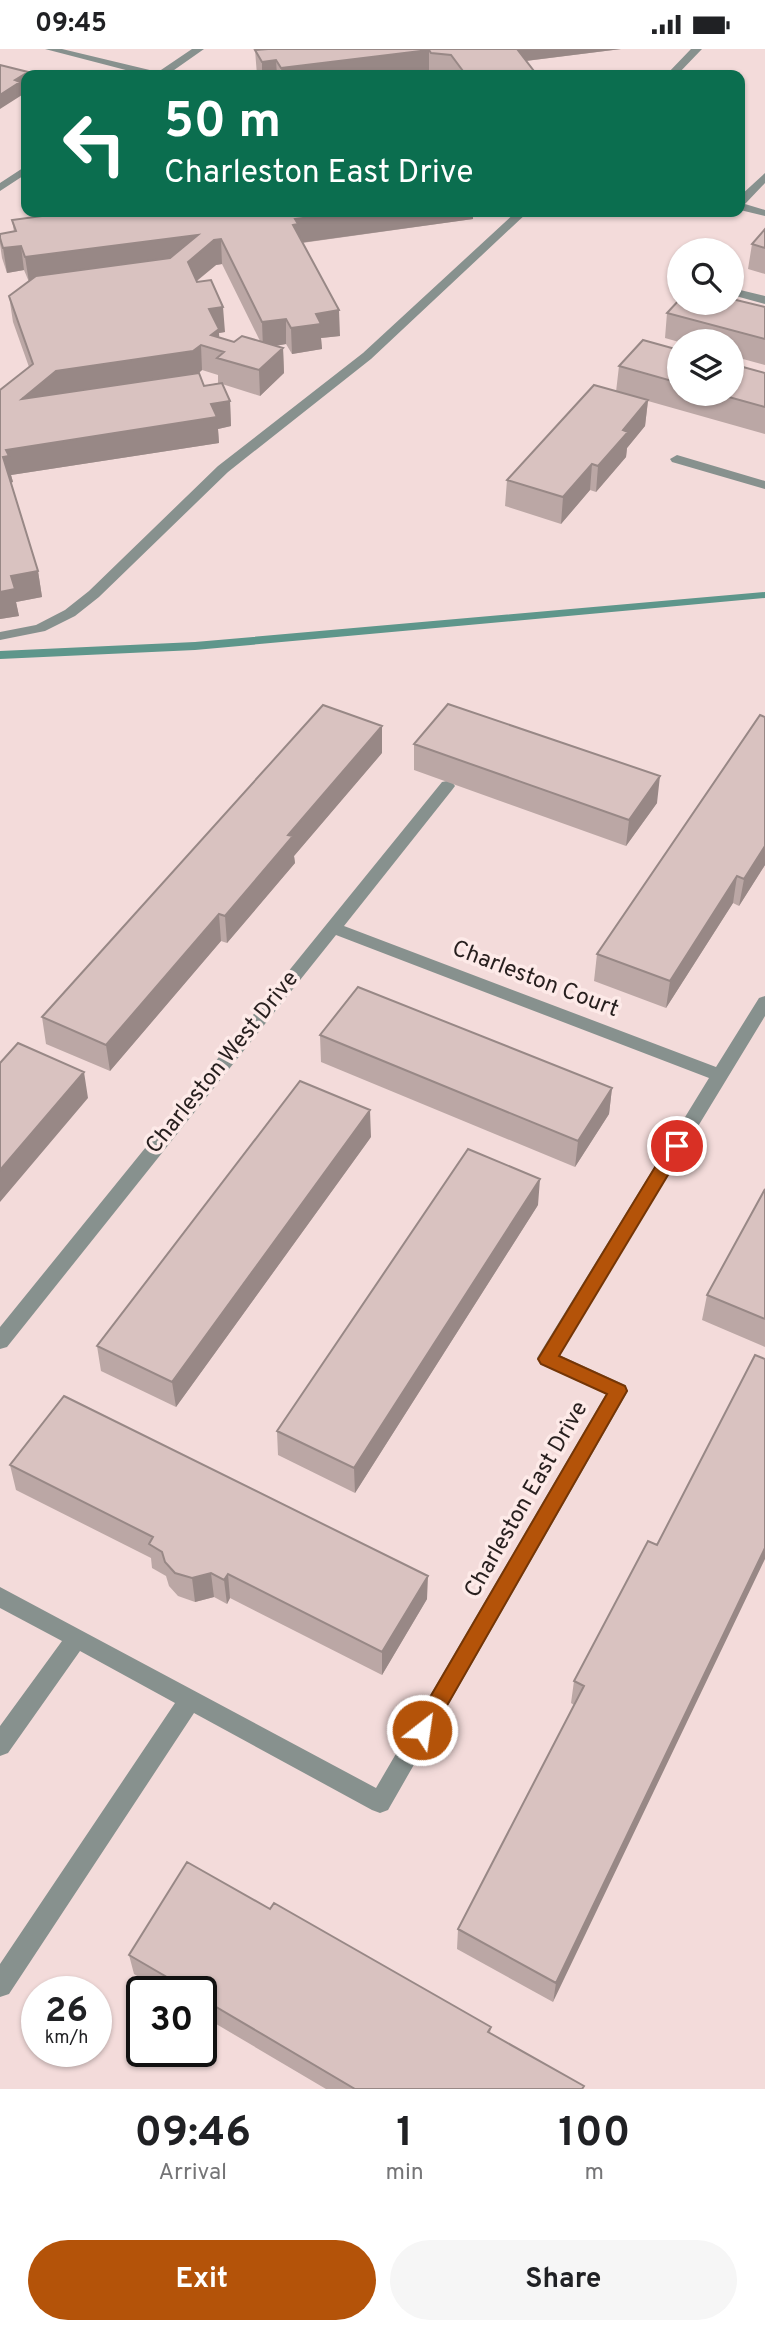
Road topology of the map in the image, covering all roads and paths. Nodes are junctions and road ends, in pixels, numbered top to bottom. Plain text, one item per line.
1 (50, 49) edge
2 (199, 49) edge
3 (697, 49) edge
4 (138, 70) edge
5 (167, 70) edge
6 (676, 70) edge
7 (21, 173) edge
8 (765, 176) edge
9 (0, 188) edge
10 (745, 199) edge
11 (745, 207) edge
12 (765, 213) edge
13 (517, 217) edge
14 (744, 295) edge
15 (765, 300) edge
16 (677, 460) dead end
17 (765, 485) edge
18 (0, 636) edge
19 (447, 786) edge
20 (333, 928) junction
21 (765, 1002) edge
22 (720, 1075) junction
23 (0, 1341) edge
24 (0, 1597) edge
25 (77, 1638) junction
26 (191, 1699) junction
27 (0, 1745) edge
28 (0, 1985) edge

1 - 4 street
2 - 5 street
3 - 6 street
7 - 9 street
8 - 10 street
11 - 12 street
13 - 18 street
14 - 15 street
16 - 17 street
19 - 20 street, Charleston West Drive
20 - 22 street, Charleston Court
20 - 23 street, Charleston West Drive
21 - 22 street, Charleston East Drive
22 - 26 street, Charleston East Drive
24 - 25 street
25 - 26 street
25 - 27 street
26 - 28 street

